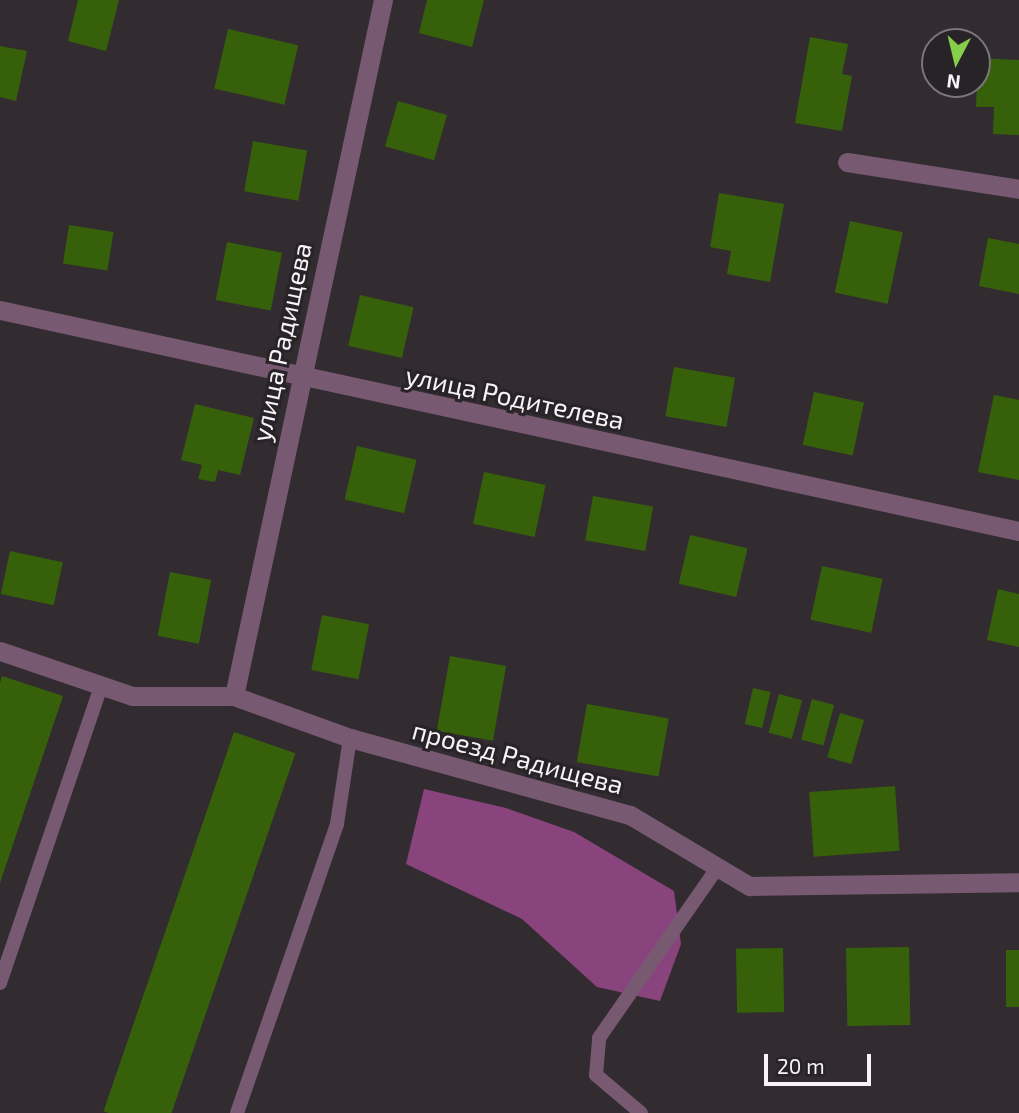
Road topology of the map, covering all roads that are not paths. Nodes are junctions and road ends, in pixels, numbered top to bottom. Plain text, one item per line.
1 (383, 0) edge
2 (847, 162) dead end
3 (1019, 189) edge
4 (0, 310) edge
5 (300, 378) junction
6 (1019, 531) edge
7 (0, 651) edge
8 (101, 686) junction
9 (234, 696) junction
10 (350, 738) junction
11 (718, 867) junction
12 (1019, 881) edge
13 (0, 983) edge
14 (237, 1113) edge
15 (641, 1113) edge

1 - 5 street, улица Радищева
2 - 3 street
4 - 5 street, улица Родителева
5 - 6 street, улица Родителева
5 - 9 street, улица Радищева
7 - 8 street, проезд Радищева
8 - 9 street, проезд Радищева
8 - 13 lane
9 - 10 street, проезд Радищева
10 - 11 street, проезд Радищева
10 - 14 lane
11 - 12 street, проезд Радищева
11 - 15 lane

